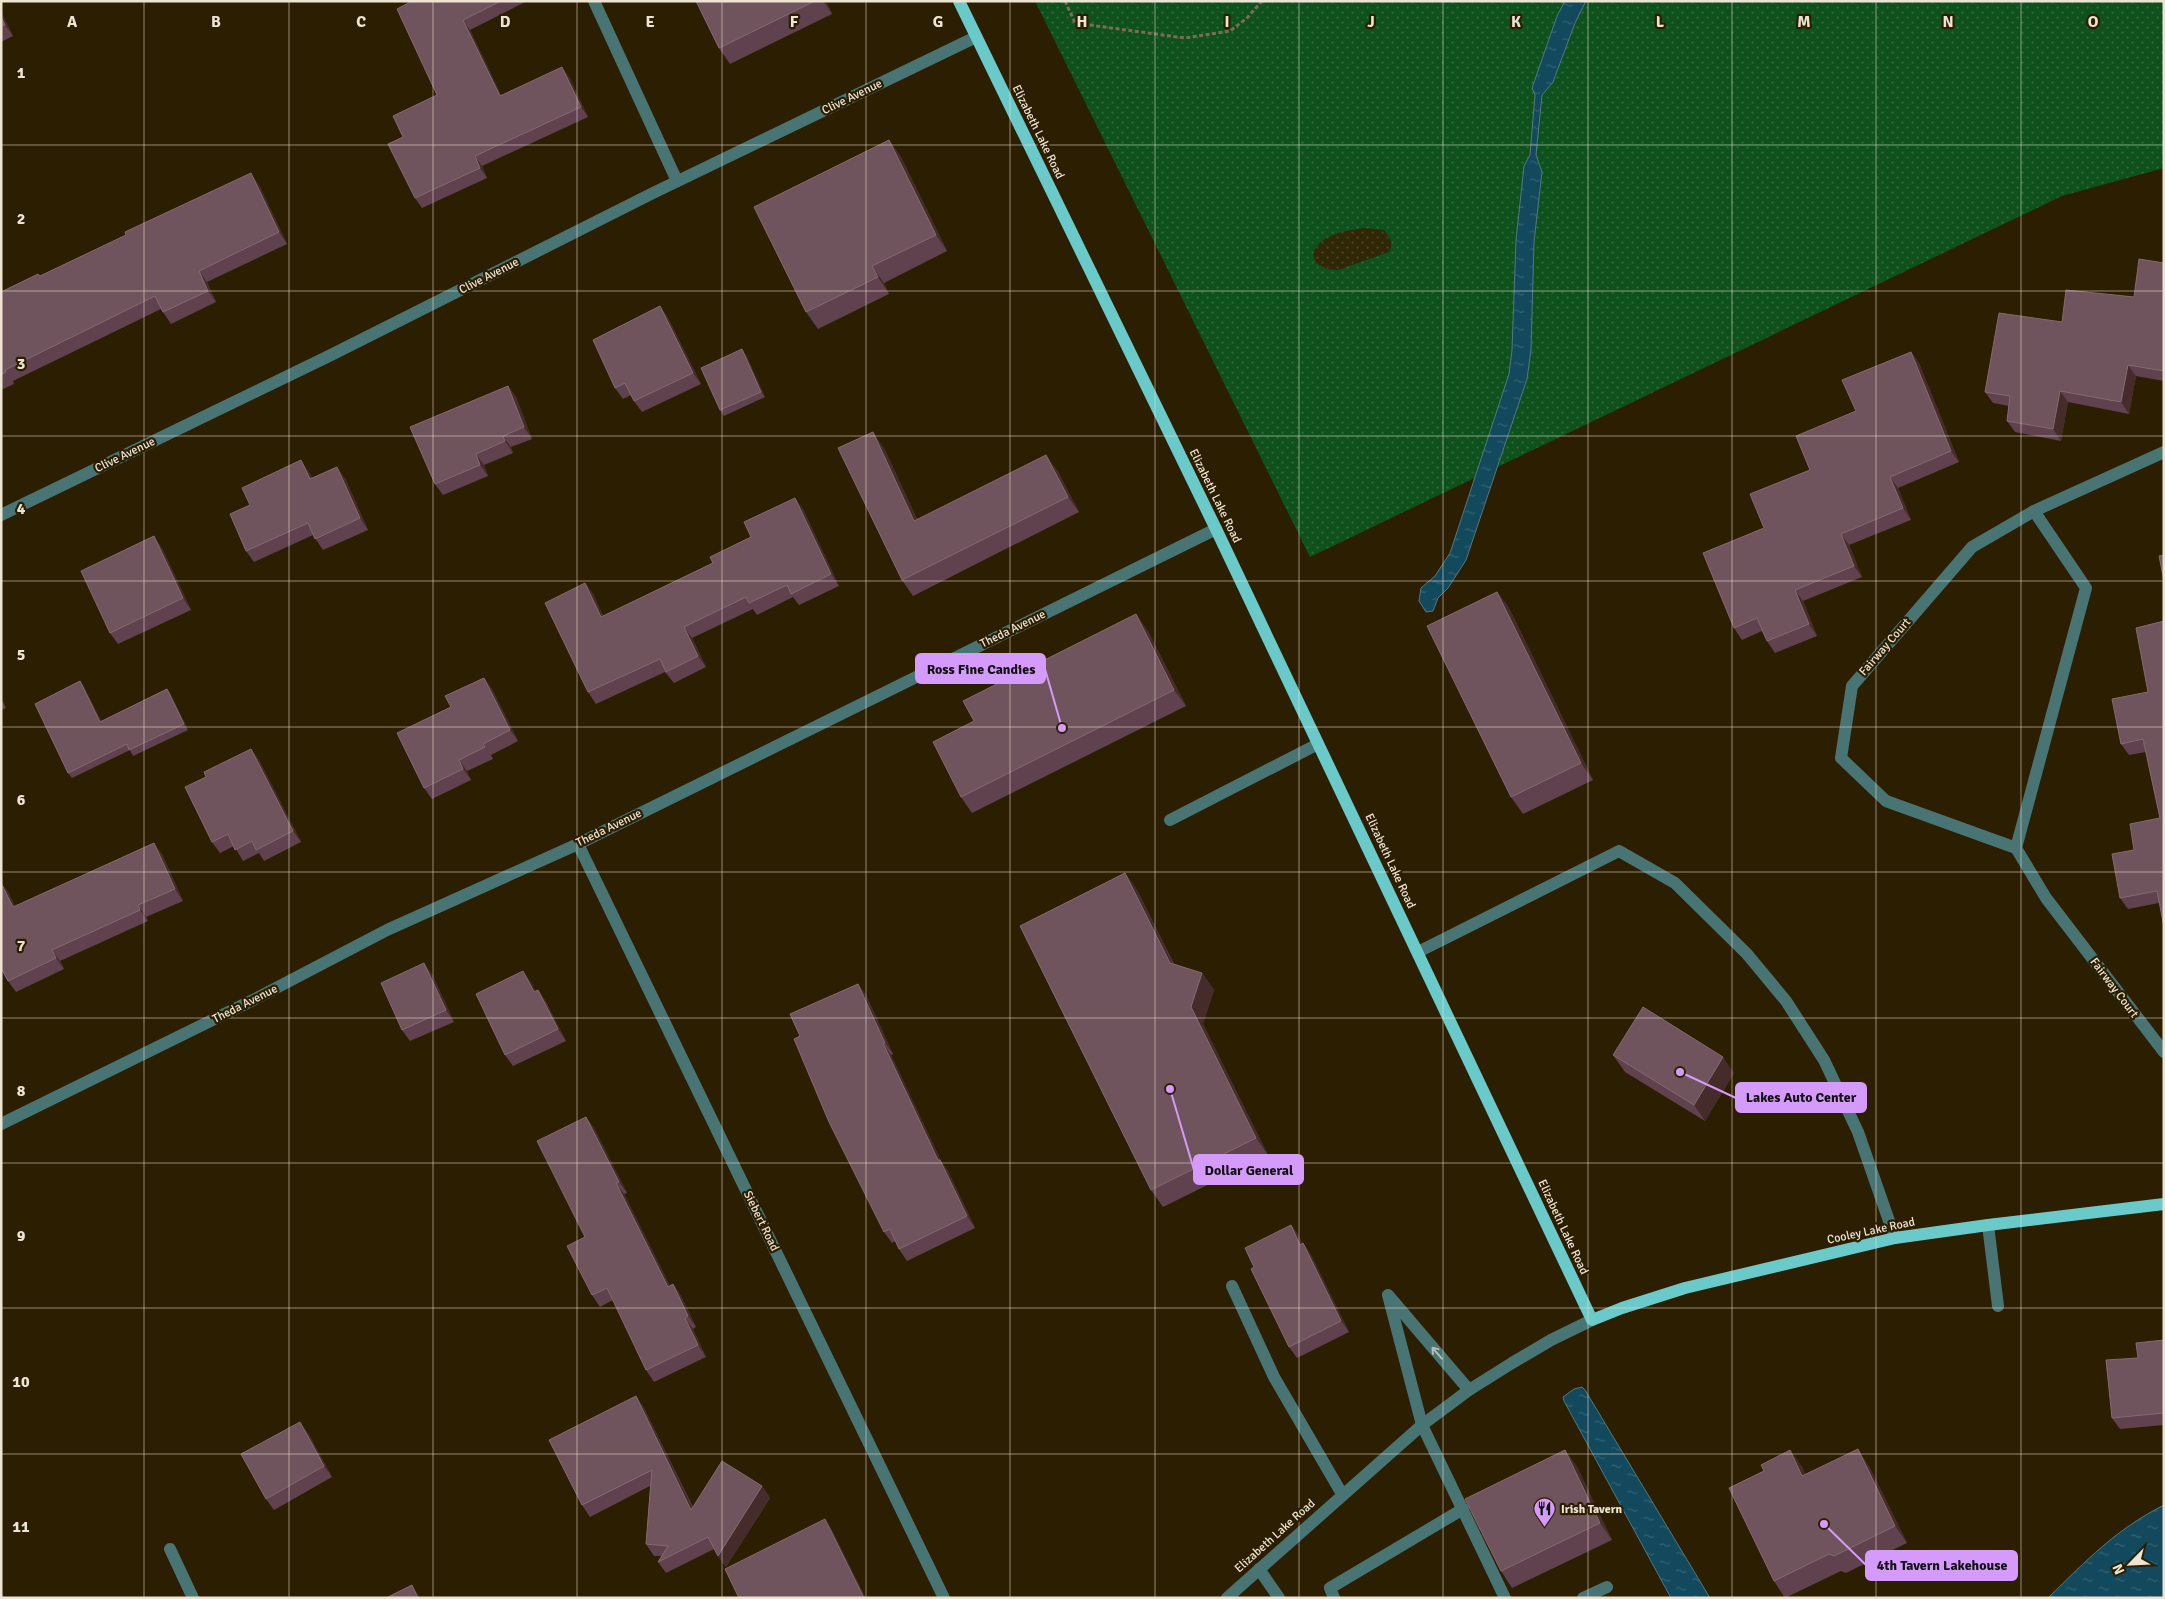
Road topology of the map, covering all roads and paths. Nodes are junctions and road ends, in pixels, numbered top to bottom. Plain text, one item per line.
1 (594, 1) edge
2 (959, 1) edge
3 (1065, 1) edge
4 (1262, 1) edge
5 (976, 37) junction
6 (677, 181) junction
7 (2164, 452) edge
8 (2034, 511) junction
9 (1, 515) edge
10 (1216, 529) junction
11 (1318, 744) junction
12 (1170, 820) dead end
13 (578, 844) junction
14 (2016, 848) junction
15 (1418, 952) junction
16 (2164, 1052) edge
17 (1, 1124) edge
18 (2164, 1204) edge
19 (1988, 1225) junction
20 (1895, 1238) junction
21 (1232, 1286) dead end
22 (1998, 1306) dead end
23 (1592, 1320) junction
24 (1469, 1390) junction
25 (1422, 1425) junction
26 (1342, 1494) junction
27 (1462, 1509) junction
28 (170, 1549) dead end
29 (1259, 1569) junction
30 (1606, 1587) dead end
31 (193, 1598) edge
32 (944, 1598) edge
33 (1227, 1598) edge
34 (1279, 1598) edge
35 (1334, 1598) edge
36 (1505, 1598) edge
37 (1583, 1598) edge

1 - 6 street
2 - 5 main road, Elizabeth Lake Road
3 - 4 path
5 - 6 street, Clive Avenue
5 - 10 main road, Elizabeth Lake Road
6 - 9 street, Clive Avenue
7 - 8 street, Fairway Court
8 - 14 street
8 - 14 street, Fairway Court
10 - 11 main road, Elizabeth Lake Road
10 - 13 street, Theda Avenue
11 - 12 street
11 - 15 main road, Elizabeth Lake Road
13 - 17 street, Theda Avenue
13 - 32 street, Siebert Road
14 - 16 street, Fairway Court
15 - 20 street
15 - 23 main road, Elizabeth Lake Road
18 - 19 main road, Cooley Lake Road
19 - 20 main road, Cooley Lake Road
19 - 22 street
20 - 23 main road, Cooley Lake Road
21 - 26 street
23 - 24 street, Elizabeth Lake Road
24 - 25 street, Elizabeth Lake Road
24 -> 25 street
25 - 26 street, Elizabeth Lake Road
25 - 27 street
26 - 29 street, Elizabeth Lake Road
27 - 35 street
27 - 36 street
28 - 31 street
29 - 33 street, Elizabeth Lake Road
29 - 34 street
30 - 37 street

